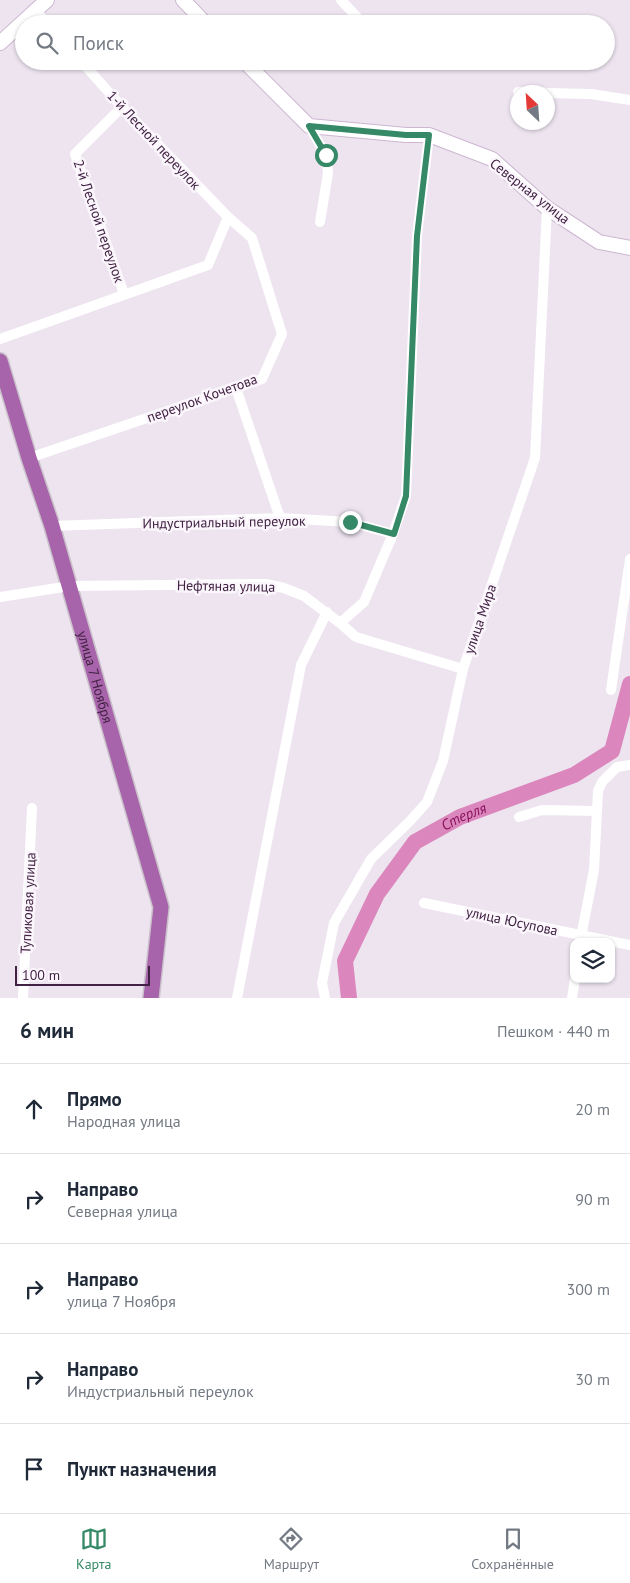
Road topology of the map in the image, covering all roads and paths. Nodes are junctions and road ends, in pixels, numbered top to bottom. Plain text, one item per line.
1 (47, 0) edge
2 (182, 0) edge
3 (340, 0) edge
4 (36, 10) junction
5 (31, 15) edge
6 (40, 15) edge
7 (197, 15) edge
8 (355, 15) edge
9 (15, 29) edge
10 (0, 43) edge
11 (89, 70) edge
12 (253, 70) edge
13 (555, 93) edge
14 (630, 100) edge
15 (122, 107) junction
16 (309, 126) junction
17 (429, 135) junction
18 (547, 208) junction
19 (228, 217) junction
20 (320, 222) dead end
21 (630, 248) edge
22 (124, 294) junction
23 (0, 339) edge
24 (0, 361) edge
25 (236, 388) junction
26 (29, 458) junction
27 (280, 518) junction
28 (52, 526) junction
29 (394, 534) junction
30 (630, 560) edge
31 (70, 586) junction
32 (0, 597) edge
33 (327, 612) junction
34 (340, 622) junction
35 (463, 669) junction
36 (611, 690) dead end
37 (630, 765) edge
38 (32, 808) dead end
39 (597, 811) junction
40 (519, 817) dead end
41 (424, 903) dead end
42 (580, 938) edge
43 (615, 943) edge
44 (630, 945) edge
45 (574, 983) edge
46 (23, 998) edge
47 (151, 998) edge
48 (237, 998) edge
49 (325, 998) edge
50 (572, 998) edge

1 - 4 street
2 - 7 street
3 - 8 street
4 - 5 street
4 - 6 street
9 - 10 street
11 - 15 street, 1-й Лесной переулок
12 - 16 street
13 - 14 street
15 - 19 street, 1-й Лесной переулок
15 - 22 street, 2-й Лесной переулок
16 - 17 street, Северная улица
16 - 20 street
17 - 18 street, Северная улица
17 - 29 street
18 - 21 street, Северная улица
18 - 35 street, улица Мира
19 - 22 street
19 - 25 street, переулок Кочетова
22 - 23 street
24 - 26 main road, улица 7 Ноября
25 - 26 street, переулок Кочетова
25 - 27 street
26 - 28 main road, улица 7 Ноября
27 - 28 street, Индустриальный переулок
27 - 29 street, Индустриальный переулок
28 - 31 main road, улица 7 Ноября
29 - 34 street
30 - 36 street
31 - 32 street, Нефтяная улица
31 - 33 street, Нефтяная улица
31 - 47 main road, улица 7 Ноября
33 - 34 street, Нефтяная улица
33 - 48 street
34 - 35 street, Нефтяная улица
35 - 49 street, улица Мира
37 - 39 street
38 - 46 street, Тупиковая улица
39 - 40 street
39 - 42 street
41 - 42 street, улица Юсупова
43 - 44 street, улица Юсупова
45 - 50 street

